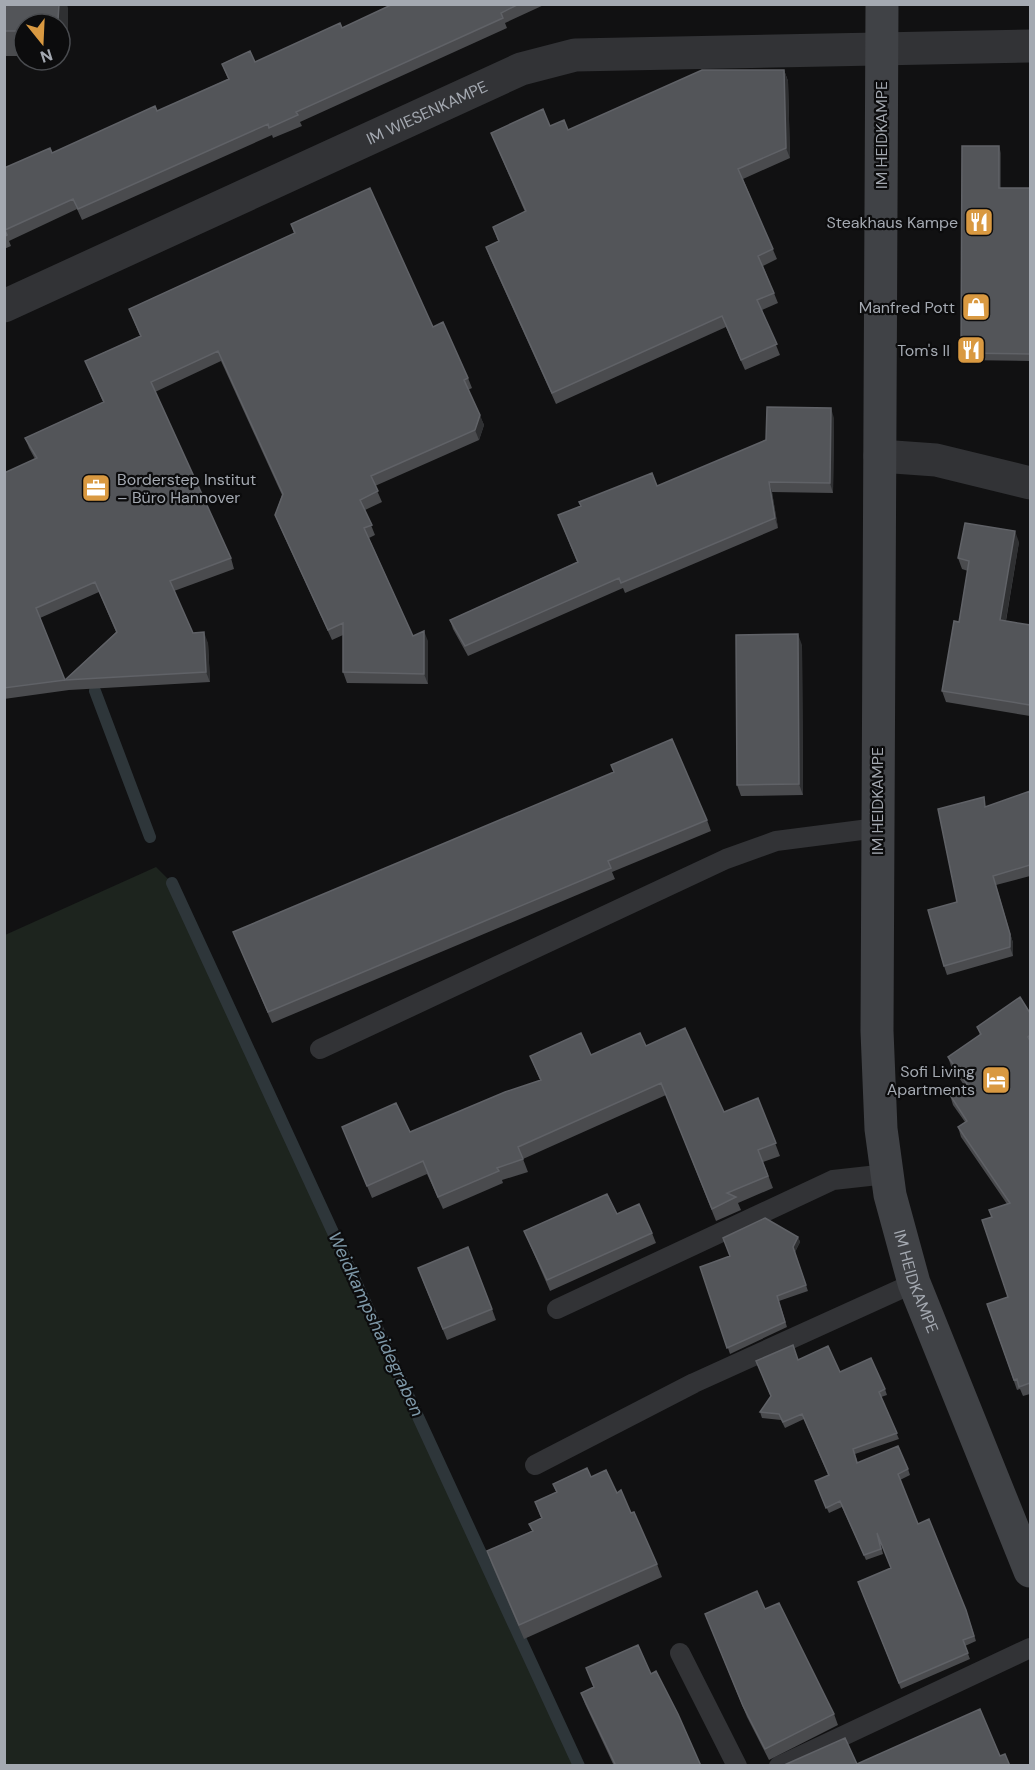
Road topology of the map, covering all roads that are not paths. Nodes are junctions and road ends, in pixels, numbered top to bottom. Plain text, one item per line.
1 (882, 4) edge
2 (1030, 46) edge
3 (881, 50) junction
4 (4, 306) edge
5 (880, 456) junction
6 (1030, 483) edge
7 (877, 828) junction
8 (320, 1049) dead end
9 (887, 1174) junction
10 (914, 1284) junction
11 (557, 1308) dead end
12 (535, 1464) dead end
13 (1030, 1571) edge
14 (1030, 1648) edge
15 (680, 1653) dead end
16 (737, 1766) edge
17 (779, 1766) edge

1 - 3 street, IM HEIDKAMPE
2 - 3 street, IM WIESENKAMPE
3 - 4 street, IM WIESENKAMPE
3 - 5 street, IM HEIDKAMPE
5 - 6 street
5 - 7 street, IM HEIDKAMPE
7 - 8 lane
7 - 9 street, IM HEIDKAMPE
9 - 10 street, IM HEIDKAMPE
9 - 11 lane
10 - 12 lane
10 - 13 street, IM HEIDKAMPE
14 - 17 lane
15 - 16 lane

